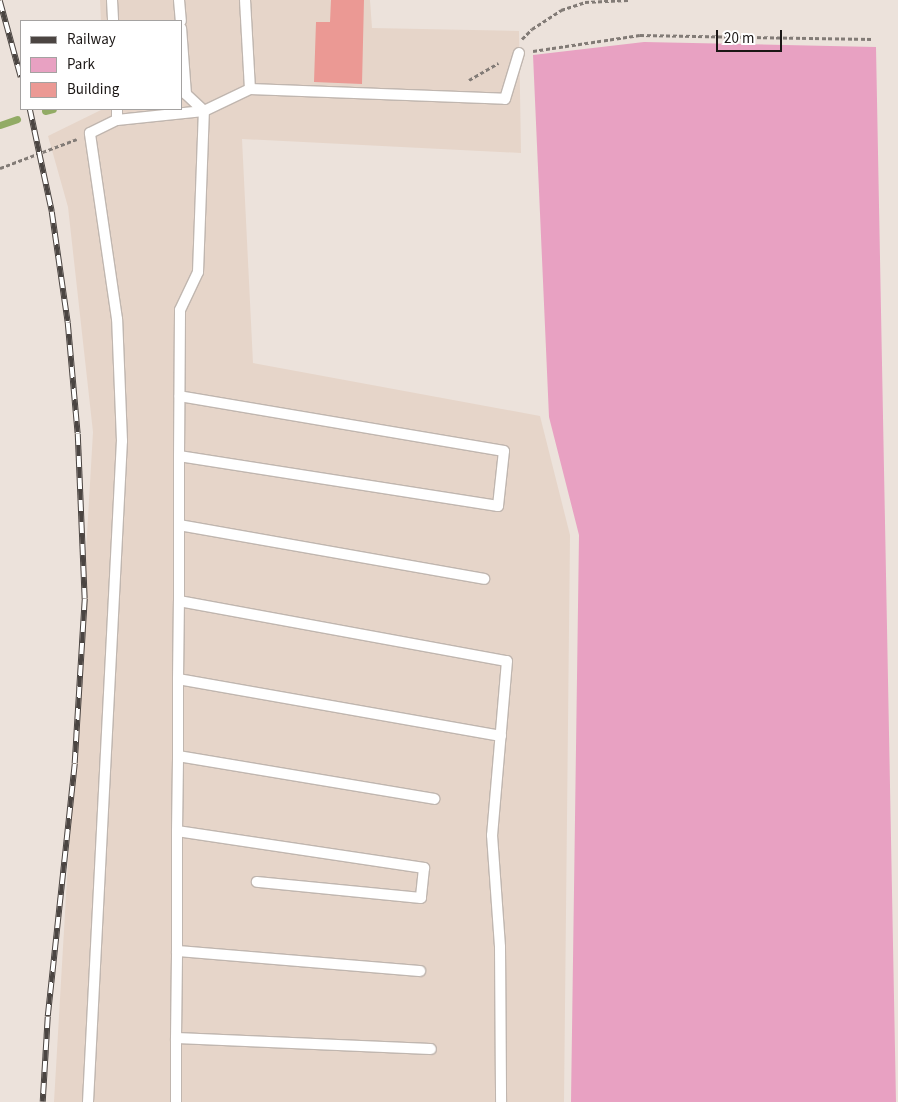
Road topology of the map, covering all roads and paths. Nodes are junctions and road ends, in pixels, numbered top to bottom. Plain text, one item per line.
1 (112, 0) edge
2 (179, 0) edge
3 (245, 0) edge
4 (113, 20) edge
5 (181, 20) edge
6 (874, 39) dead end
7 (182, 41) edge
8 (519, 53) joint
9 (250, 89) junction
10 (117, 110) edge
11 (204, 111) junction
12 (117, 120) junction
13 (90, 134) junction
14 (0, 168) edge
15 (180, 396) junction
16 (179, 456) junction
17 (179, 525) junction
18 (484, 580) dead end
19 (179, 601) junction
20 (178, 679) junction
21 (501, 736) junction
22 (178, 756) junction
23 (434, 799) dead end
24 (177, 831) junction
25 (256, 882) dead end
26 (177, 951) junction
27 (420, 971) dead end
28 (176, 1038) junction
29 (431, 1049) dead end
30 (88, 1102) edge
31 (176, 1102) edge
32 (501, 1102) edge

1 - 4 lane
2 - 5 lane
3 - 9 lane
6 - 8 path
7 - 11 lane
8 - 9 lane
9 - 11 lane
10 - 12 lane
11 - 12 lane
11 - 15 lane
12 - 13 lane
13 - 14 path
13 - 30 lane
15 - 16 lane
15 - 16 lane
16 - 17 lane
17 - 18 lane
17 - 19 lane
19 - 20 lane
19 - 21 lane
20 - 21 lane
20 - 22 lane
21 - 32 lane
22 - 23 lane
22 - 24 lane
24 - 25 lane
24 - 26 lane
26 - 27 lane
26 - 28 lane
28 - 29 lane
28 - 31 lane

